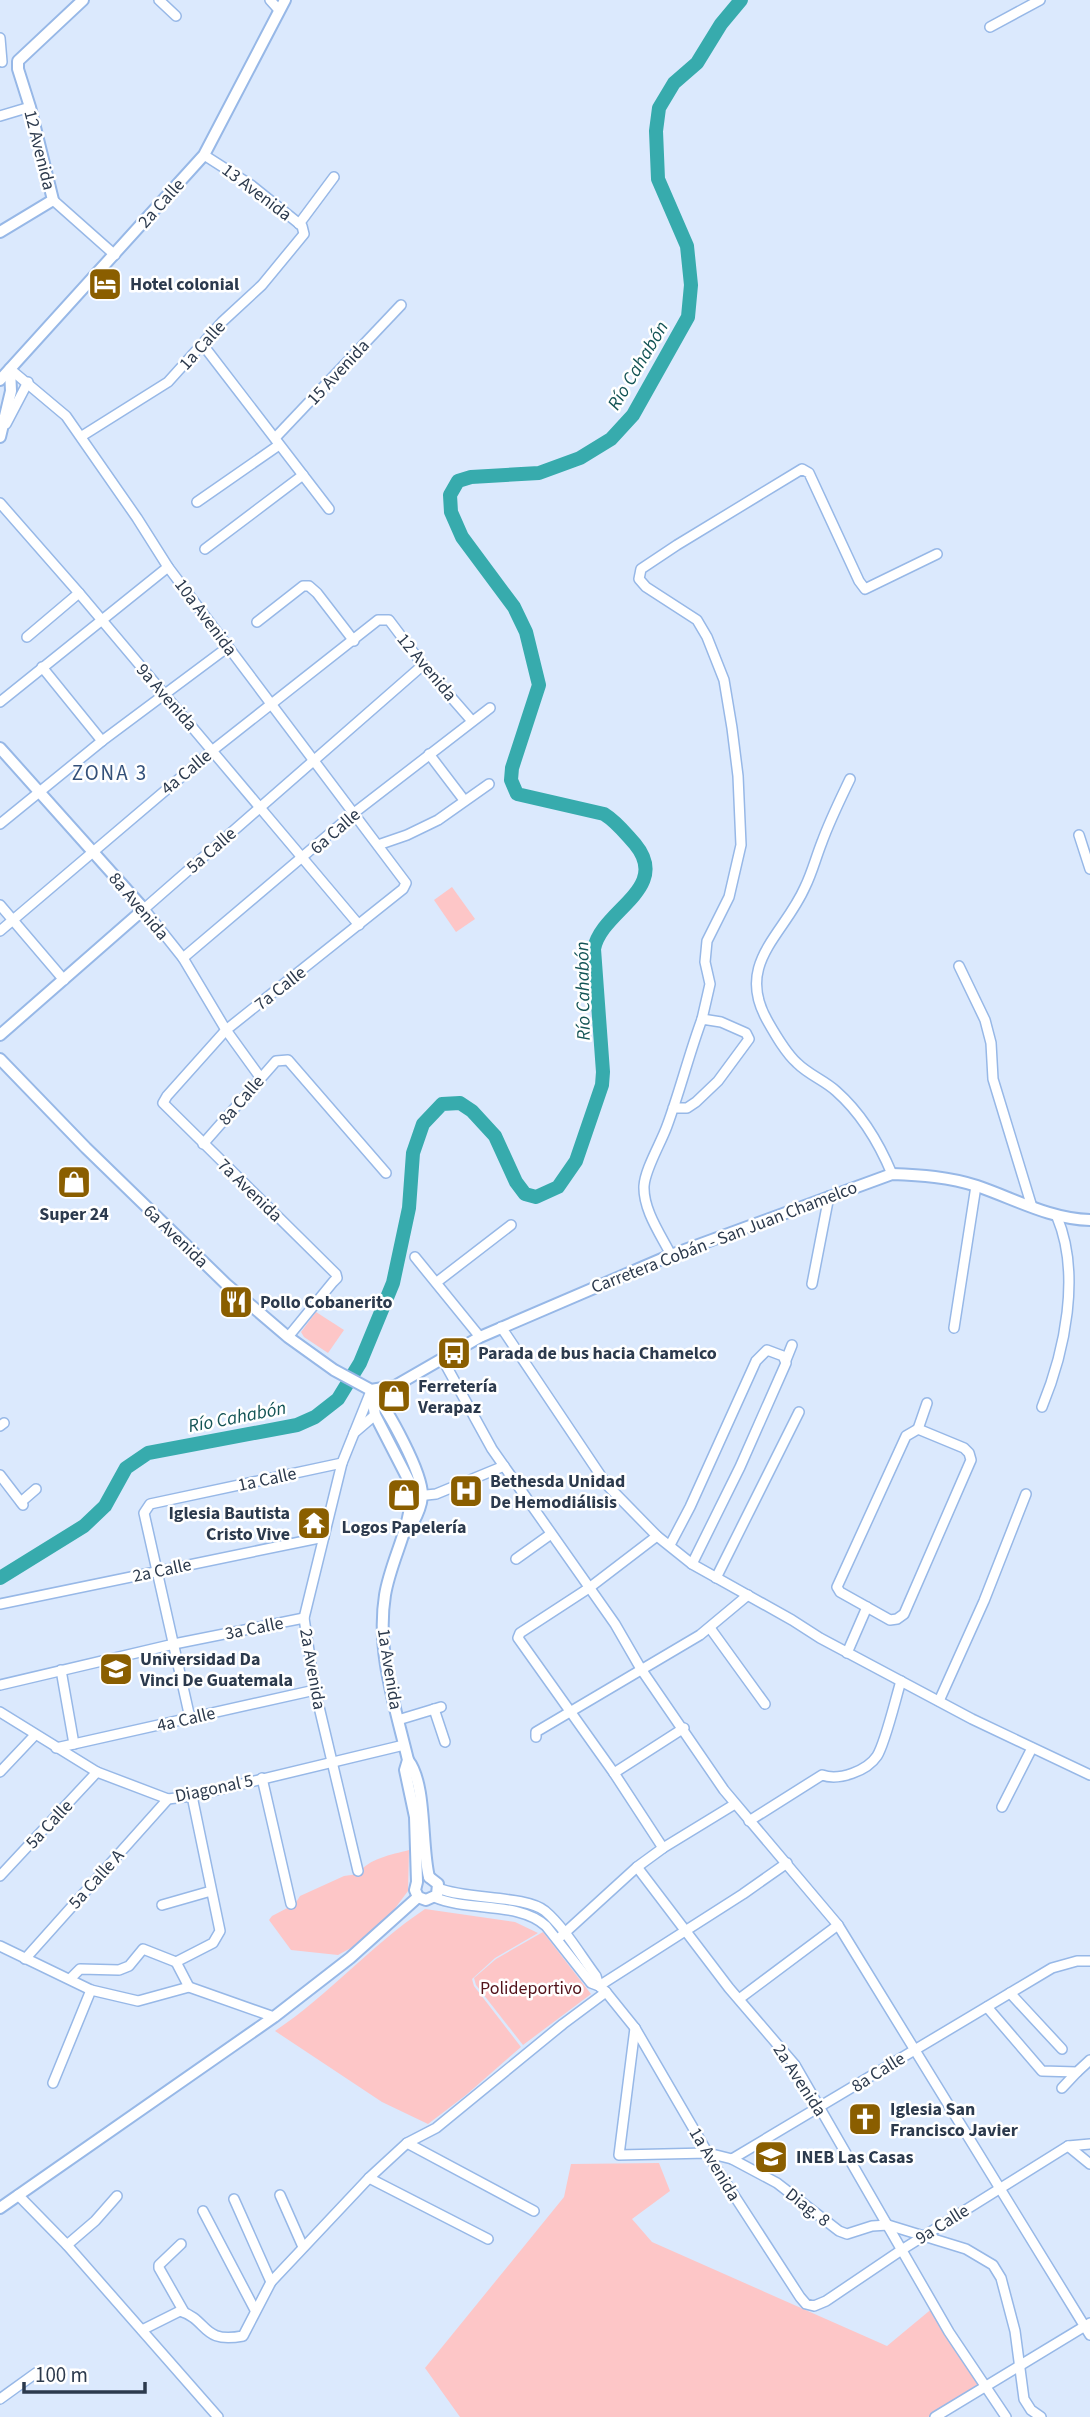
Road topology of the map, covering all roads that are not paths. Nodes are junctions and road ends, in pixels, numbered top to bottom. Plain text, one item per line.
1 (83, 0) edge
2 (159, 0) edge
3 (270, 0) edge
4 (285, 0) edge
5 (1040, 0) edge
6 (279, 10) junction
7 (176, 16) dead end
8 (990, 27) dead end
9 (0, 38) edge
10 (18, 61) junction
11 (1, 62) edge
12 (30, 107) junction
13 (0, 116) edge
14 (204, 155) junction
15 (334, 177) dead end
16 (53, 200) junction
17 (299, 224) junction
18 (0, 232) edge
19 (304, 234) joint
20 (115, 255) junction
21 (401, 305) dead end
22 (203, 345) junction
23 (0, 359) edge
24 (10, 369) junction
25 (0, 380) edge
26 (28, 382) junction
27 (1, 435) edge
28 (82, 436) junction
29 (277, 442) junction
30 (303, 475) junction
31 (197, 502) dead end
32 (0, 503) edge
33 (329, 509) dead end
34 (205, 549) dead end
35 (937, 554) dead end
36 (168, 567) junction
37 (79, 593) junction
38 (101, 620) junction
39 (378, 620) joint
40 (257, 622) dead end
41 (27, 637) dead end
42 (354, 641) junction
43 (228, 647) junction
44 (423, 665) junction
45 (42, 667) junction
46 (163, 694) junction
47 (0, 702) edge
48 (272, 704) junction
49 (490, 708) dead end
50 (472, 721) junction
51 (102, 741) junction
52 (0, 748) edge
53 (213, 750) junction
54 (429, 754) junction
55 (315, 761) junction
56 (850, 779) dead end
57 (489, 784) dead end
58 (38, 793) junction
59 (464, 800) junction
60 (260, 806) junction
61 (354, 813) junction
62 (0, 824) edge
63 (1079, 835) dead end
64 (377, 845) junction
65 (93, 852) junction
66 (303, 859) junction
67 (1090, 869) edge
68 (406, 883) joint
69 (0, 905) edge
70 (144, 909) junction
71 (13, 921) junction
72 (359, 925) junction
73 (0, 931) edge
74 (183, 958) junction
75 (959, 967) dead end
76 (64, 981) junction
77 (702, 1019) junction
78 (226, 1030) junction
79 (0, 1035) edge
80 (0, 1059) edge
81 (260, 1077) junction
82 (163, 1103) joint
83 (673, 1108) junction
84 (203, 1144) junction
85 (386, 1173) dead end
86 (892, 1174) junction
87 (976, 1186) junction
88 (830, 1196) junction
89 (1032, 1207) junction
90 (1057, 1217) junction
91 (1090, 1220) edge
92 (511, 1225) dead end
93 (671, 1255) junction
94 (415, 1256) dead end
95 (437, 1282) junction
96 (812, 1284) dead end
97 (501, 1327) junction
98 (954, 1328) dead end
99 (288, 1337) junction
100 (480, 1337) junction
101 (792, 1345) dead end
102 (443, 1360) junction
103 (786, 1360) junction
104 (366, 1388) junction
105 (927, 1403) dead end
106 (1042, 1407) dead end
107 (800, 1412) dead end
108 (375, 1415) junction
109 (919, 1429) junction
110 (353, 1434) junction
111 (342, 1463) junction
112 (504, 1466) junction
113 (0, 1475) edge
114 (36, 1489) dead end
115 (1026, 1494) dead end
116 (417, 1496) junction
117 (551, 1534) junction
118 (657, 1536) junction
119 (324, 1537) junction
120 (670, 1545) junction
121 (516, 1559) dead end
122 (692, 1564) junction
123 (158, 1570) junction
124 (716, 1578) junction
125 (589, 1588) junction
126 (748, 1595) junction
127 (0, 1604) edge
128 (867, 1608) junction
129 (304, 1618) junction
130 (710, 1628) junction
131 (174, 1644) junction
132 (847, 1653) junction
133 (641, 1669) junction
134 (61, 1670) junction
135 (901, 1681) junction
136 (0, 1685) edge
137 (315, 1690) junction
138 (939, 1701) junction
139 (765, 1704) dead end
140 (571, 1710) junction
141 (0, 1712) edge
142 (190, 1718) junction
143 (398, 1720) junction
144 (684, 1728) junction
145 (35, 1735) junction
146 (536, 1737) dead end
147 (445, 1742) dead end
148 (74, 1744) junction
149 (404, 1745) junction
150 (56, 1748) junction
151 (1032, 1748) junction
152 (408, 1760) junction
153 (332, 1762) junction
154 (0, 1772) edge
155 (97, 1772) junction
156 (614, 1773) junction
157 (1090, 1775) edge
158 (262, 1778) junction
159 (192, 1796) junction
160 (168, 1799) junction
161 (735, 1804) junction
162 (1002, 1807) dead end
163 (749, 1821) junction
164 (663, 1848) junction
165 (787, 1863) junction
166 (637, 1867) junction
167 (358, 1871) dead end
168 (0, 1876) edge
169 (429, 1877) junction
170 (417, 1882) junction
171 (211, 1891) junction
172 (436, 1893) junction
173 (418, 1897) junction
174 (291, 1904) dead end
175 (162, 1905) dead end
176 (838, 1924) junction
177 (686, 1930) junction
178 (560, 1936) junction
179 (0, 1945) edge
180 (25, 1959) junction
181 (1090, 1961) edge
182 (176, 1962) junction
183 (70, 1979) junction
184 (189, 1987) junction
185 (603, 1989) junction
186 (91, 1990) junction
187 (1010, 1993) junction
188 (739, 1999) junction
189 (987, 2007) junction
190 (274, 2017) junction
191 (635, 2028) junction
192 (915, 2049) junction
193 (1062, 2049) dead end
194 (1090, 2060) edge
195 (1077, 2073) junction
196 (53, 2083) dead end
197 (1062, 2088) dead end
198 (819, 2108) junction
199 (407, 2143) junction
200 (1090, 2144) edge
201 (1068, 2146) junction
202 (708, 2153) junction
203 (732, 2159) junction
204 (1090, 2164) edge
205 (369, 2178) junction
206 (999, 2189) junction
207 (280, 2195) dead end
208 (18, 2196) junction
209 (117, 2196) dead end
210 (234, 2199) dead end
211 (0, 2208) edge
212 (204, 2211) dead end
213 (534, 2211) dead end
214 (888, 2225) junction
215 (925, 2236) junction
216 (488, 2239) dead end
217 (181, 2244) dead end
218 (66, 2245) junction
219 (303, 2247) junction
220 (903, 2249) junction
221 (271, 2282) junction
222 (800, 2297) joint
223 (256, 2310) junction
224 (184, 2312) junction
225 (1088, 2328) edge
226 (142, 2330) junction
227 (1021, 2365) junction
228 (36, 2373) dead end
229 (984, 2386) junction
230 (0, 2399) edge
231 (209, 2409) junction
232 (202, 2417) edge
233 (218, 2417) edge
234 (935, 2417) edge
235 (1006, 2417) edge
236 (1041, 2417) edge

1 - 10 main road
2 - 7 street
3 - 6 street
4 - 6 main road, 2a Calle
5 - 8 street
6 - 14 main road, 2a Calle
9 - 11 street
10 - 11 street
10 - 12 main road, 12 Avenida
12 - 13 street
12 - 16 main road, 12 Avenida
14 - 17 street, 13 Avenida
14 - 20 main road, 2a Calle
15 - 17 street
16 - 18 main road
16 - 20 street, 12 Avenida
17 - 19 street, 13 Avenida
19 - 22 street, 1a Calle
20 - 24 main road, 2a Calle
21 - 29 street, 15 Avenida
22 - 28 street, 1a Calle
22 - 29 street
23 - 24 main road, 10a Avenida
24 - 25 main road, 2a Calle
24 - 26 street, 10a Avenida
24 - 27 main road
26 - 27 street
26 - 28 street, 10a Avenida
28 - 36 street, 10a Avenida
29 - 30 street
29 - 31 street, 15 Avenida
30 - 33 street
30 - 34 street
32 - 37 street, 9a Avenida
35 - 77 street
36 - 38 street
36 - 43 street, 10a Avenida
37 - 38 street, 9a Avenida
37 - 41 street
38 - 45 street
38 - 46 street, 9a Avenida
39 - 42 street, 4a Calle
39 - 44 street, 12 Avenida
40 - 42 street
42 - 48 street, 4a Calle
43 - 46 street
43 - 48 street, 10a Avenida
44 - 50 street, 12 Avenida
44 - 55 street, 5a Calle
45 - 47 street
45 - 51 street
46 - 51 street
46 - 53 street, 9a Avenida
48 - 53 street, 4a Calle
48 - 55 street, 10a Avenida
49 - 50 street, 6a Calle
50 - 54 street, 6a Calle
51 - 58 street
52 - 58 main road, 8a Avenida
53 - 60 street, 9a Avenida
53 - 65 street, 4a Calle
54 - 59 street
54 - 61 street, 6a Calle
55 - 60 street, 5a Calle
55 - 61 street, 10a Avenida
56 - 86 street
57 - 59 street
58 - 62 street
58 - 65 main road, 8a Avenida
59 - 64 street
60 - 66 street, 9a Avenida
60 - 70 street, 5a Calle
61 - 64 street, 10a Avenida
61 - 66 street, 6a Calle
63 - 67 street
64 - 68 street, 10a Avenida
65 - 70 main road, 8a Avenida
65 - 71 street, 4a Calle
66 - 72 street, 9a Avenida
66 - 74 street, 6a Calle
68 - 72 street, 7a Calle
69 - 71 street
70 - 74 street, 8a Avenida
70 - 76 main road, 5a Calle
71 - 73 street, 4a Calle
71 - 76 street
72 - 78 street, 7a Calle
74 - 78 street, 8a Avenida
75 - 89 street
76 - 79 main road, 5a Calle
77 - 83 street
77 - 83 street
78 - 81 street, 8a Avenida
78 - 82 street, 7a Calle
80 - 99 main road, 6a Avenida
81 - 84 street, 8a Calle
81 - 85 street, 8a Calle
82 - 84 street, 7a Avenida
83 - 93 street
84 - 99 street, 7a Avenida
86 - 87 main road, Carretera Cobán - San Juan Chamelco
86 - 88 main road, Carretera Cobán - San Juan Chamelco
87 - 89 main road, Carretera Cobán - San Juan Chamelco
87 - 98 street
88 - 93 main road, Carretera Cobán - San Juan Chamelco
88 - 96 street
89 - 90 main road, Carretera Cobán - San Juan Chamelco
90 - 91 main road, Carretera Cobán - San Juan Chamelco
90 - 106 street
92 - 95 street
93 - 97 main road, Carretera Cobán - San Juan Chamelco
94 - 95 street
95 - 100 street
97 - 100 main road, Carretera Cobán - San Juan Chamelco
97 - 118 street
99 - 104 main road, 6a Avenida
100 - 102 main road, Carretera Cobán - San Juan Chamelco
101 - 103 street
102 - 104 main road, Carretera Cobán - San Juan Chamelco
102 - 112 street
103 - 120 street
103 - 122 street
104 - 108 main road
104 - 110 street, 2a Avenida
104 - 116 main road
105 - 109 street
107 - 124 street
108 - 110 street
108 - 116 main road
109 - 128 street
109 - 128 street
110 - 111 street, 2a Avenida
111 - 119 street, 2a Avenida
111 - 123 street, 1a Calle
112 - 116 street
112 - 117 street
113 - 114 street
115 - 138 street
116 - 143 main road, 1a Avenida
117 - 121 street
117 - 125 street
118 - 120 street
118 - 125 street
119 - 123 street, 2a Calle
119 - 129 street, 2a Avenida
120 - 122 street
122 - 124 street
123 - 127 street, 2a Calle
123 - 131 street
124 - 126 street
125 - 133 street
125 - 140 street
126 - 130 street
126 - 132 street
128 - 132 street
129 - 131 street, 3a Calle
129 - 137 street, 2a Avenida
130 - 133 street
130 - 139 street
131 - 134 street, 3a Calle
131 - 142 street
132 - 135 street
133 - 140 street
133 - 144 street
134 - 136 street, 3a Calle
134 - 148 street
135 - 138 street
135 - 163 street
137 - 142 street, 4a Calle
137 - 153 street, 2a Avenida
138 - 151 street
140 - 146 street
140 - 156 street
141 - 145 street, Diagonal 5
142 - 148 street, 4a Calle
143 - 147 street
143 - 149 main road, 1a Avenida
144 - 156 street
144 - 161 street
145 - 150 street, Diagonal 5
145 - 154 street
148 - 150 street, 4a Calle
149 - 152 main road, 1a Avenida
149 - 153 street, Diagonal 5
150 - 155 street, Diagonal 5
151 - 157 street
151 - 162 street
152 - 169 main road, 1a Avenida
152 - 170 main road, 1a Avenida
153 - 158 street, Diagonal 5
153 - 167 street, 2a Avenida
155 - 160 street, Diagonal 5
155 - 168 street, 5a Calle
156 - 164 street
158 - 159 street, Diagonal 5
158 - 174 street
159 - 160 street, Diagonal 5
159 - 171 street
160 - 180 street, 5a Calle A
161 - 163 street
161 - 164 street
163 - 165 street
164 - 166 street
165 - 176 street
165 - 177 street
166 - 177 street, 2a Avenida
166 - 178 street
169 - 170 main road
169 - 172 main road
170 - 173 main road
171 - 175 street
171 - 182 street
172 - 173 main road
172 - 178 street, 1a Avenida
173 - 190 main road
176 - 188 street
176 - 192 street
177 - 185 street
177 - 188 street, 2a Avenida
178 - 185 street, 1a Avenida
179 - 180 street
180 - 183 street
181 - 187 street, 8a Calle
182 - 183 street
182 - 184 street
183 - 186 street
184 - 186 street
184 - 190 street
185 - 191 street, 1a Avenida
185 - 199 street
186 - 196 street
187 - 189 street, 8a Calle
187 - 193 street
188 - 198 street, 2a Avenida
189 - 192 street, 8a Calle
189 - 195 street
190 - 208 main road
191 - 202 street, 1a Avenida
191 - 202 street
192 - 198 street, 8a Calle
192 - 206 street
194 - 195 street
195 - 197 street
198 - 203 street, 8a Calle
198 - 214 street, 2a Avenida
199 - 205 street
199 - 213 street
200 - 201 street, 9a Calle
201 - 204 street
201 - 206 street, 9a Calle
202 - 203 street
202 - 222 street, 1a Avenida
203 - 214 street, Diag. 8
205 - 216 street
205 - 219 street
206 - 215 street, 9a Calle
206 - 225 street
207 - 219 street
208 - 211 main road
208 - 218 street
209 - 218 street
210 - 221 street
212 - 223 street
214 - 215 street
214 - 220 street, 2a Avenida
215 - 220 street, 9a Calle
215 - 227 street
217 - 224 street
218 - 226 street
219 - 221 street
220 - 222 street, 9a Calle
220 - 229 street, 2a Avenida
221 - 223 street
223 - 224 street
224 - 226 street
225 - 227 street
226 - 231 street
227 - 229 street
227 - 236 street
228 - 230 street
229 - 234 street
229 - 235 street, 2a Avenida
231 - 232 street
231 - 233 street

